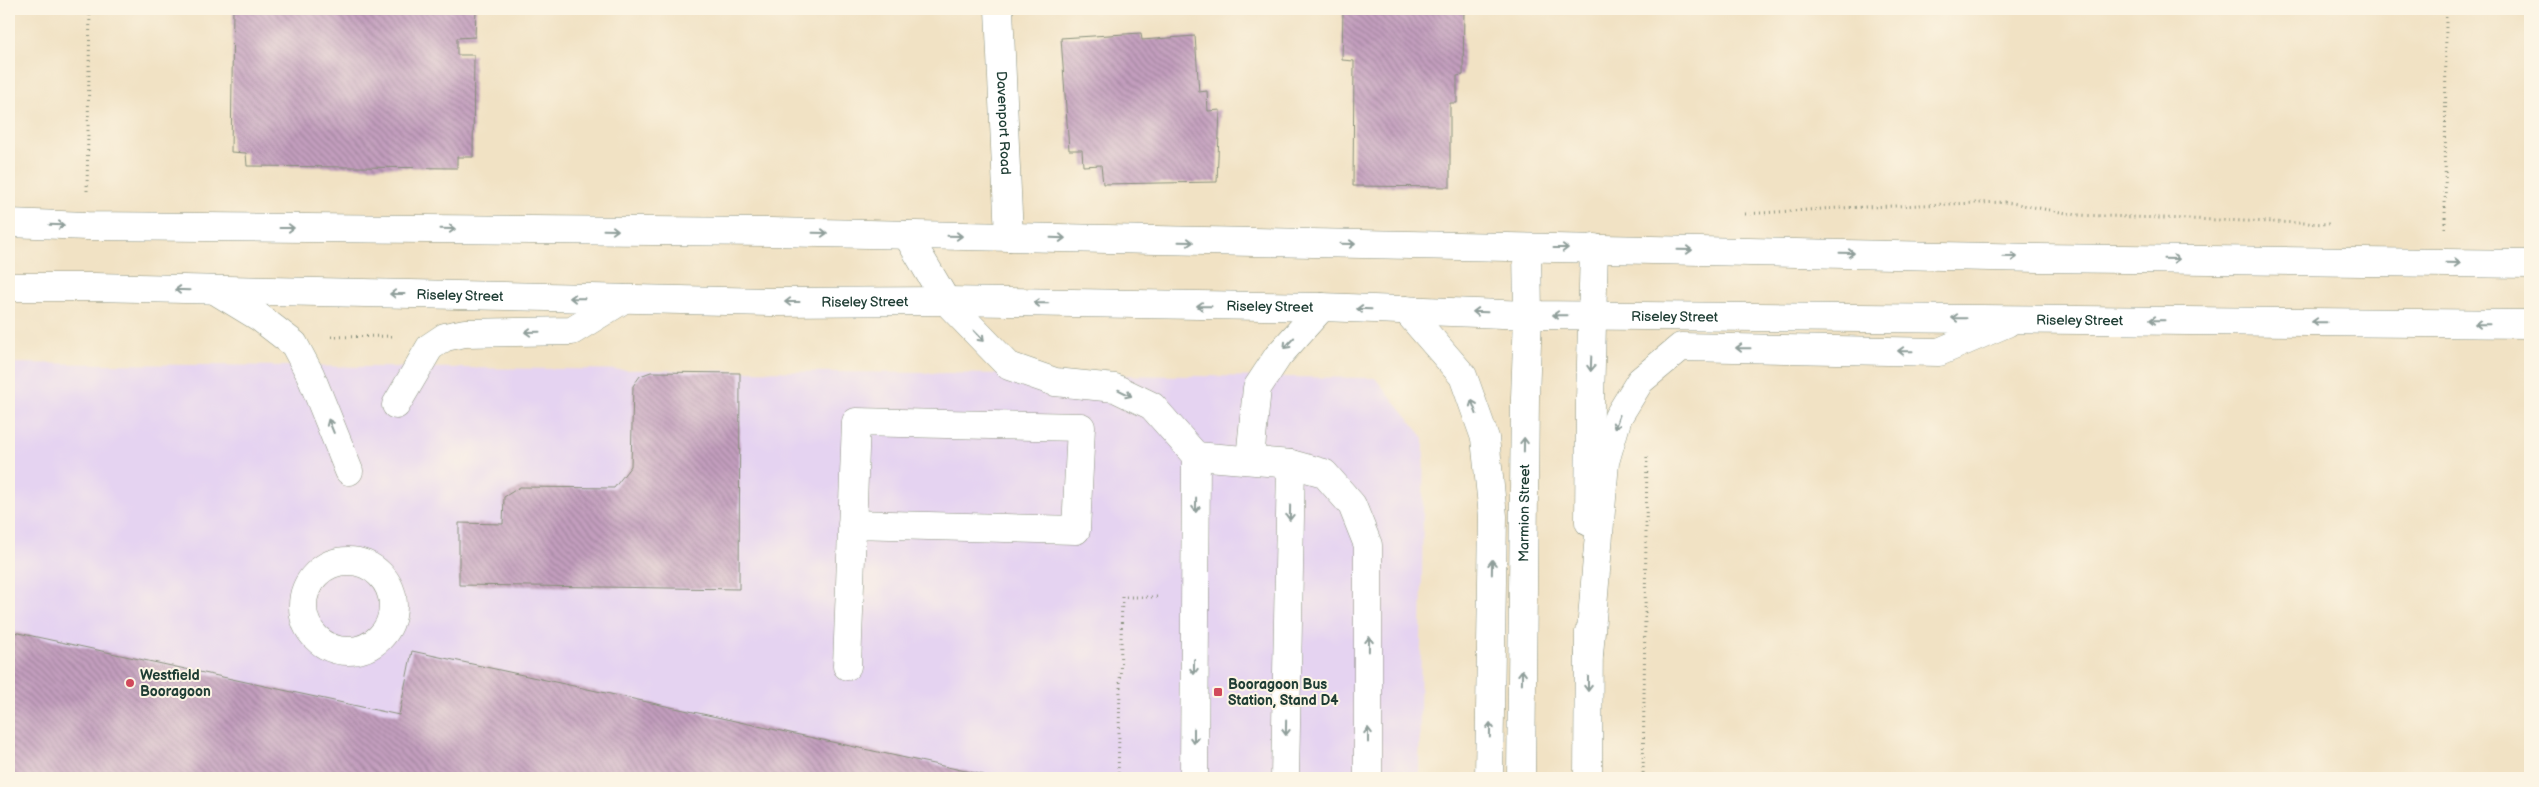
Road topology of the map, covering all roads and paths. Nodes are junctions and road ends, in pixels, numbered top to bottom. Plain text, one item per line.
1 (90, 9) edge
2 (999, 9) edge
3 (2446, 9) edge
4 (97, 193) dead end
5 (1742, 214) dead end
6 (9, 223) edge
7 (2336, 224) dead end
8 (2436, 227) dead end
9 (907, 235) junction
10 (1009, 237) junction
11 (1527, 248) junction
12 (1594, 248) junction
13 (2530, 264) edge
14 (9, 288) edge
15 (218, 291) junction
16 (624, 299) junction
17 (946, 301) junction
18 (1322, 307) junction
19 (1406, 310) junction
20 (1528, 315) junction
21 (1592, 315) junction
22 (2017, 319) junction
23 (2530, 324) edge
24 (396, 405) dead end
25 (1647, 450) dead end
26 (1196, 456) junction
27 (1250, 459) junction
28 (1291, 464) junction
29 (349, 471) dead end
30 (852, 524) junction
31 (1158, 597) dead end
32 (1588, 655) junction
33 (847, 666) dead end
34 (1118, 778) edge
35 (1194, 778) edge
36 (1285, 778) edge
37 (1368, 778) edge
38 (1489, 778) edge
39 (1521, 778) edge
40 (1588, 778) edge
41 (1643, 778) edge

1 - 4 path
2 - 10 main road, Davenport Road
3 - 8 path
5 - 7 path
6 -> 9 main road
9 -> 10 main road
9 - 17 main road
10 -> 11 main road
11 -> 12 main road
11 - 20 main road, Marmion Street
12 -> 13 main road
12 - 21 main road
15 -> 14 main road, Riseley Street
16 -> 15 main road, Riseley Street
29 -> 15 main road
17 -> 16 main road, Riseley Street
16 -> 24 main road
18 -> 17 main road, Riseley Street
17 -> 26 main road
19 -> 18 main road, Riseley Street
18 -> 27 main road
20 -> 19 main road, Riseley Street
38 -> 19 main road
21 -> 20 main road, Riseley Street
39 -> 20 main road, Marmion Street
22 -> 21 main road, Riseley Street
21 -> 32 main road
23 -> 22 main road, Riseley Street
22 -> 32 main road
25 - 41 path
26 - 27 main road
26 -> 35 main road
27 - 28 main road
28 -> 36 main road
37 -> 28 main road
30 - 30 main road
30 - 33 main road
31 - 34 path
32 -> 40 main road

